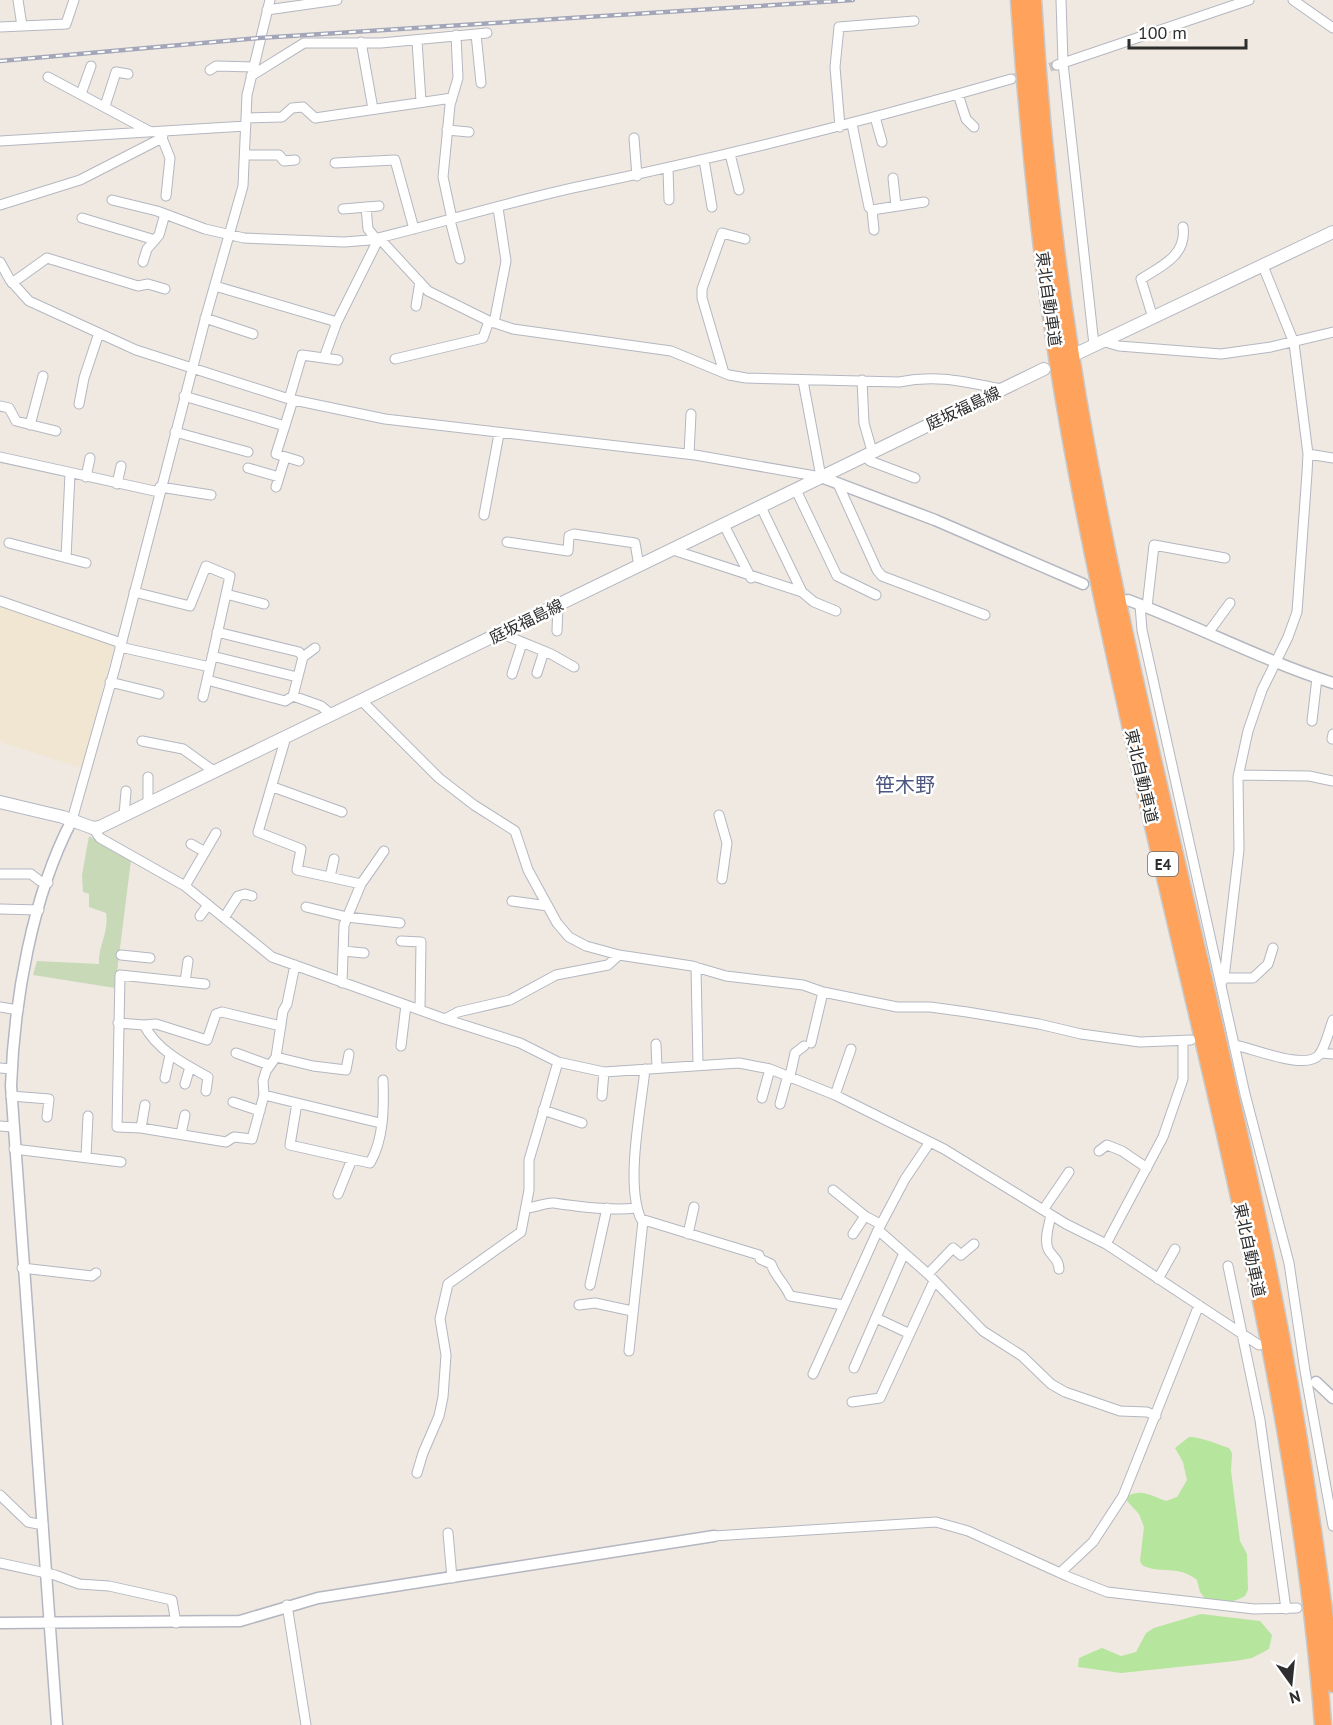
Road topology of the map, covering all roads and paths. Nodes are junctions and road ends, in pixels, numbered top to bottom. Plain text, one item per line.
1 (18, 0) edge
2 (74, 0) edge
3 (270, 0) edge
4 (337, 0) edge
5 (1019, 0) edge
6 (1033, 0) edge
7 (1061, 0) edge
8 (1249, 0) edge
9 (1293, 0) edge
10 (267, 10) junction
11 (914, 21) dead end
12 (22, 26) junction
13 (0, 27) edge
14 (1333, 28) edge
15 (487, 33) dead end
16 (476, 34) junction
17 (456, 36) junction
18 (417, 41) junction
19 (361, 42) junction
20 (1060, 64) junction
21 (91, 66) dead end
22 (210, 70) dead end
23 (252, 72) junction
24 (128, 74) dead end
25 (48, 77) dead end
26 (1011, 79) tunnel mouth
27 (481, 83) dead end
28 (81, 94) junction
29 (958, 94) junction
30 (452, 98) junction
31 (422, 101) junction
32 (105, 106) junction
33 (373, 109) junction
34 (875, 117) junction
35 (246, 122) junction
36 (852, 124) junction
37 (840, 127) junction
38 (974, 127) dead end
39 (447, 130) junction
40 (149, 131) junction
41 (469, 132) dead end
42 (164, 134) junction
43 (634, 138) dead end
44 (0, 141) edge
45 (882, 142) dead end
46 (729, 154) junction
47 (246, 155) junction
48 (295, 160) dead end
49 (704, 160) junction
50 (335, 163) dead end
51 (668, 169) junction
52 (637, 176) junction
53 (893, 178) dead end
54 (739, 190) dead end
55 (166, 196) dead end
56 (112, 200) dead end
57 (669, 200) dead end
58 (924, 202) dead end
59 (0, 205) edge
60 (379, 206) dead end
61 (897, 206) junction
62 (366, 207) junction
63 (712, 207) dead end
64 (498, 208) junction
65 (343, 209) dead end
66 (872, 210) junction
67 (165, 214) junction
68 (82, 218) dead end
69 (451, 219) junction
70 (1183, 227) dead end
71 (414, 229) junction
72 (874, 230) dead end
73 (1333, 232) edge
74 (230, 236) junction
75 (378, 238) junction
76 (745, 239) dead end
77 (155, 240) junction
78 (460, 259) dead end
79 (143, 262) dead end
80 (1263, 266) junction
81 (1, 268) edge
82 (420, 282) junction
83 (12, 283) junction
84 (215, 286) junction
85 (165, 289) dead end
86 (416, 306) dead end
87 (205, 318) junction
88 (1153, 318) junction
89 (338, 322) junction
90 (492, 322) junction
91 (1333, 332) edge
92 (99, 333) junction
93 (253, 334) dead end
94 (1098, 343) junction
95 (1294, 343) junction
96 (1078, 353) dead end
97 (324, 358) junction
98 (394, 359) dead end
99 (338, 360) dead end
100 (192, 367) junction
101 (1044, 369) dead end
102 (724, 373) junction
103 (43, 376) dead end
104 (862, 380) junction
105 (803, 381) junction
106 (1002, 389) junction
107 (184, 396) junction
108 (291, 399) junction
109 (78, 404) dead end
110 (0, 406) edge
111 (691, 414) dead end
112 (30, 425) junction
113 (285, 426) junction
114 (56, 431) dead end
115 (175, 432) junction
116 (500, 434) junction
117 (248, 452) dead end
118 (868, 453) junction
119 (689, 454) junction
120 (1308, 454) junction
121 (0, 458) edge
122 (90, 458) dead end
123 (285, 458) junction
124 (1333, 458) edge
125 (299, 461) dead end
126 (120, 466) dead end
127 (248, 468) dead end
128 (70, 474) junction
129 (86, 477) junction
130 (279, 477) junction
131 (821, 477) junction
132 (915, 478) dead end
133 (117, 484) junction
134 (838, 484) junction
135 (276, 487) dead end
136 (159, 490) junction
137 (796, 490) junction
138 (211, 495) dead end
139 (761, 507) junction
140 (484, 515) dead end
141 (724, 525) junction
142 (507, 542) dead end
143 (9, 543) dead end
144 (673, 550) junction
145 (66, 558) junction
146 (1225, 558) dead end
147 (86, 563) dead end
148 (639, 566) junction
149 (751, 578) junction
150 (1083, 584) dead end
151 (134, 591) junction
152 (801, 592) junction
153 (226, 594) junction
154 (876, 595) dead end
155 (1128, 600) dead end
156 (0, 601) edge
157 (1230, 603) dead end
158 (264, 604) dead end
159 (558, 605) junction
160 (1144, 606) junction
161 (836, 611) dead end
162 (985, 615) dead end
163 (557, 631) dead end
164 (218, 632) junction
165 (500, 633) junction
166 (1208, 633) junction
167 (522, 643) junction
168 (120, 645) junction
169 (315, 648) dead end
170 (544, 651) junction
171 (212, 656) junction
172 (303, 657) junction
173 (1275, 664) junction
174 (210, 667) junction
175 (574, 667) dead end
176 (537, 673) dead end
177 (512, 674) dead end
178 (297, 677) junction
179 (1317, 678) junction
180 (207, 680) junction
181 (110, 682) junction
182 (1333, 683) edge
183 (159, 694) dead end
184 (293, 696) junction
185 (202, 697) dead end
186 (361, 700) junction
187 (332, 715) junction
188 (1312, 721) dead end
189 (286, 737) junction
190 (142, 741) dead end
191 (215, 768) junction
192 (1239, 775) junction
193 (148, 777) dead end
194 (1333, 781) edge
195 (273, 787) junction
196 (126, 791) dead end
197 (0, 802) edge
198 (148, 803) junction
199 (342, 812) dead end
200 (124, 815) junction
201 (719, 815) dead end
202 (72, 820) junction
203 (93, 828) junction
204 (216, 833) dead end
205 (191, 844) dead end
206 (384, 851) dead end
207 (205, 852) junction
208 (334, 859) dead end
209 (0, 874) edge
210 (330, 877) junction
211 (722, 879) dead end
212 (48, 883) junction
213 (361, 884) junction
214 (185, 886) junction
215 (252, 896) dead end
216 (512, 901) dead end
217 (208, 905) junction
218 (548, 906) junction
219 (306, 908) dead end
220 (0, 909) edge
221 (39, 910) junction
222 (200, 916) dead end
223 (347, 917) junction
224 (224, 918) junction
225 (400, 923) dead end
226 (401, 941) dead end
227 (1273, 948) dead end
228 (343, 951) junction
229 (364, 953) dead end
230 (121, 955) dead end
231 (619, 955) junction
232 (150, 958) dead end
233 (188, 961) dead end
234 (295, 965) junction
235 (696, 967) junction
236 (1222, 981) junction
237 (185, 982) junction
238 (342, 983) junction
239 (205, 984) dead end
240 (823, 992) junction
241 (406, 1005) junction
242 (0, 1007) edge
243 (420, 1009) junction
244 (18, 1010) junction
245 (445, 1019) junction
246 (1333, 1020) edge
247 (118, 1023) junction
248 (144, 1025) junction
249 (281, 1026) junction
250 (656, 1044) dead end
251 (1234, 1045) junction
252 (401, 1046) dead end
253 (851, 1049) dead end
254 (236, 1053) dead end
255 (1321, 1053) junction
256 (349, 1054) dead end
257 (1333, 1054) edge
258 (170, 1055) junction
259 (276, 1057) junction
260 (558, 1062) junction
261 (698, 1064) junction
262 (269, 1065) junction
263 (190, 1067) junction
264 (6, 1068) edge
265 (657, 1068) junction
266 (645, 1069) junction
267 (770, 1069) junction
268 (604, 1072) junction
269 (789, 1076) junction
270 (165, 1078) dead end
271 (383, 1080) dead end
272 (186, 1084) dead end
273 (206, 1091) dead end
274 (264, 1095) junction
275 (835, 1095) junction
276 (11, 1096) junction
277 (602, 1096) dead end
278 (762, 1098) dead end
279 (233, 1102) dead end
280 (297, 1103) junction
281 (780, 1104) dead end
282 (145, 1106) dead end
283 (543, 1110) junction
284 (260, 1111) junction
285 (185, 1115) dead end
286 (88, 1116) dead end
287 (47, 1118) dead end
288 (380, 1123) junction
289 (582, 1123) dead end
290 (0, 1126) edge
291 (12, 1127) junction
292 (141, 1128) junction
293 (181, 1134) junction
294 (930, 1142) junction
295 (14, 1149) junction
296 (1099, 1151) dead end
297 (86, 1156) junction
298 (352, 1159) junction
299 (120, 1162) dead end
300 (1147, 1168) junction
301 (1069, 1172) dead end
302 (833, 1190) dead end
303 (338, 1194) dead end
304 (694, 1207) dead end
305 (526, 1208) junction
306 (607, 1208) junction
307 (636, 1208) junction
308 (1047, 1212) junction
309 (865, 1216) junction
310 (643, 1221) junction
311 (879, 1227) junction
312 (688, 1234) junction
313 (853, 1234) dead end
314 (974, 1244) dead end
315 (1106, 1244) junction
316 (1175, 1249) dead end
317 (904, 1253) junction
318 (1228, 1266) dead end
319 (22, 1268) junction
320 (1059, 1269) dead end
321 (96, 1273) dead end
322 (931, 1277) junction
323 (1158, 1279) junction
324 (590, 1286) dead end
325 (579, 1305) dead end
326 (843, 1305) junction
327 (1199, 1305) junction
328 (632, 1311) junction
329 (876, 1318) junction
330 (908, 1333) junction
331 (1241, 1334) junction
332 (1259, 1345) dead end
333 (629, 1351) dead end
334 (854, 1368) dead end
335 (1303, 1368) junction
336 (813, 1374) dead end
337 (1316, 1382) joint
338 (1333, 1398) edge
339 (852, 1402) dead end
340 (1156, 1416) junction
341 (417, 1473) dead end
342 (0, 1495) edge
343 (43, 1525) junction
344 (1333, 1526) edge
345 (448, 1533) dead end
346 (714, 1536) joint
347 (0, 1563) edge
348 (1060, 1573) junction
349 (45, 1574) junction
350 (452, 1578) junction
351 (287, 1605) junction
352 (1297, 1608) dead end
353 (1286, 1609) junction
354 (50, 1622) junction
355 (0, 1623) edge
356 (176, 1623) junction
357 (1333, 1684) edge
358 (57, 1725) edge
359 (306, 1725) edge
360 (1323, 1725) edge

1 - 12 street
2 - 12 street
3 - 10 street
4 - 10 street
5 - 360 highway, 東北自動車道 / E4
6 - 357 highway, 東北自動車道 / E4
7 - 20 street
8 - 20 street
9 - 14 street
10 - 23 street
11 - 37 street
12 - 13 street
15 - 16 street
16 - 17 street
16 - 27 street
17 - 18 street
17 - 30 street
18 - 19 street
18 - 31 street
19 - 23 street
19 - 33 street
20 - 94 street
21 - 28 street
22 - 23 street
23 - 35 street
24 - 32 street
25 - 28 street
26 - 29 street
28 - 32 street
29 - 34 street
29 - 38 street
30 - 31 street
30 - 39 street
31 - 33 street
32 - 40 street
33 - 35 street
34 - 36 street
34 - 45 street
35 - 42 street
35 - 47 street
36 - 37 street
36 - 66 street
37 - 46 street
39 - 41 street
39 - 69 street
40 - 42 street
40 - 44 street
42 - 55 street
42 - 59 street
43 - 52 street
46 - 49 street
46 - 54 street
47 - 48 street
47 - 74 street
49 - 51 street
49 - 63 street
50 - 71 street
51 - 52 street
51 - 57 street
52 - 64 street
53 - 61 street
56 - 67 street
58 - 61 street
60 - 62 street
61 - 66 street
62 - 65 street
62 - 75 street
64 - 69 street
64 - 90 street
66 - 72 street
67 - 74 street
67 - 77 street
68 - 77 street
69 - 71 street
69 - 78 street
70 - 88 street
71 - 75 street
73 - 80 main road
74 - 75 street
74 - 84 street
75 - 82 street
75 - 89 street
76 - 102 street
77 - 79 street
80 - 88 main road
80 - 95 street
81 - 83 street
82 - 86 street
82 - 90 street
83 - 85 street
83 - 92 street
84 - 87 street
84 - 89 street
87 - 93 street
87 - 100 street
88 - 94 main road
89 - 97 street
90 - 98 street
90 - 102 street
91 - 95 street
92 - 100 street
92 - 109 street
94 - 95 street
94 - 96 main road
95 - 120 street
97 - 99 street
97 - 108 street
100 - 107 street
100 - 108 street
101 - 106 main road, 庭坂福島線
102 - 105 street
103 - 112 street
104 - 105 street
104 - 106 street
104 - 118 street
105 - 131 street
106 - 118 main road, 庭坂福島線
107 - 113 street
107 - 115 street
108 - 113 street
108 - 116 street
110 - 112 street
111 - 119 street
112 - 114 street
113 - 123 street
115 - 117 street
115 - 136 street
116 - 119 street
116 - 140 street
118 - 131 main road, 庭坂福島線
118 - 132 street
119 - 131 street
120 - 124 street
120 - 173 street
121 - 128 street
122 - 129 street
123 - 125 street
123 - 130 street
126 - 133 street
127 - 130 street
128 - 129 street
128 - 145 street
129 - 133 street
130 - 135 street
131 - 134 street
131 - 137 main road, 庭坂福島線
133 - 136 street
134 - 150 street
134 - 162 street
136 - 138 street
136 - 151 street
137 - 139 main road, 庭坂福島線
137 - 154 street
139 - 141 main road, 庭坂福島線
139 - 152 street
141 - 144 main road, 庭坂福島線
141 - 149 street
142 - 148 street
143 - 145 street
144 - 148 main road, 庭坂福島線
144 - 149 street
145 - 147 street
146 - 160 street
148 - 159 main road, 庭坂福島線
149 - 152 street
151 - 153 street
151 - 168 street
152 - 161 street
153 - 158 street
153 - 164 street
155 - 160 street
156 - 168 street
157 - 166 street
159 - 163 street
159 - 165 main road, 庭坂福島線
160 - 166 street
160 - 236 street
164 - 171 street
164 - 172 street
165 - 167 street
165 - 186 main road, 庭坂福島線
166 - 173 street
167 - 170 street
167 - 177 street
168 - 174 street
168 - 181 street
169 - 172 street
170 - 175 street
170 - 176 street
171 - 174 street
171 - 178 street
172 - 178 street
173 - 179 street
173 - 192 street
174 - 180 street
178 - 184 street
179 - 182 street
179 - 188 street
180 - 184 street
180 - 185 street
181 - 183 street
181 - 202 street
184 - 187 street
186 - 187 main road, 庭坂福島線
186 - 218 street
187 - 189 main road, 庭坂福島線
189 - 191 main road, 庭坂福島線
189 - 195 street
190 - 191 street
191 - 198 main road, 庭坂福島線
192 - 194 street
192 - 236 street
193 - 198 street
195 - 199 street
195 - 210 street
196 - 200 street
197 - 202 main road
198 - 200 main road, 庭坂福島線
200 - 203 main road, 庭坂福島線
201 - 211 street
202 - 203 main road
202 - 212 street
203 - 214 street
204 - 207 street
205 - 207 street
206 - 213 street
207 - 214 street
208 - 210 street
209 - 212 street
210 - 213 street
212 - 221 street
213 - 223 street
214 - 217 street
215 - 224 street
216 - 218 street
217 - 222 street
217 - 224 street
218 - 231 street
219 - 223 street
220 - 221 street
221 - 244 street
223 - 225 street
223 - 228 street
224 - 234 street
226 - 243 street
227 - 236 street
228 - 229 street
228 - 238 street
230 - 232 street
231 - 235 street
231 - 245 street
233 - 237 street
234 - 238 street
234 - 249 street
235 - 240 street
235 - 261 street
236 - 251 street
237 - 239 street
237 - 247 street
238 - 241 street
240 - 269 street
240 - 300 street
241 - 243 street
241 - 252 street
242 - 244 street
243 - 245 street
244 - 264 street
245 - 260 street
246 - 255 street
247 - 248 street
247 - 292 street
248 - 249 street
248 - 258 street
249 - 259 street
250 - 265 street
251 - 255 street
251 - 335 street
253 - 275 street
254 - 262 street
255 - 257 street
256 - 259 street
258 - 263 street
258 - 270 street
259 - 262 street
260 - 268 street
260 - 283 street
261 - 265 street
261 - 267 street
262 - 274 street
263 - 272 street
263 - 273 street
264 - 276 street
265 - 266 street
266 - 268 street
266 - 307 street
267 - 269 street
267 - 278 street
268 - 277 street
269 - 275 street
269 - 281 street
271 - 288 street
274 - 280 street
274 - 284 street
275 - 294 street
276 - 287 street
276 - 291 street
279 - 284 street
280 - 288 street
280 - 298 street
282 - 292 street
283 - 289 street
283 - 305 street
284 - 293 street
285 - 293 street
286 - 297 street
288 - 298 street
290 - 291 street
291 - 295 street
292 - 293 street
294 - 308 street
294 - 311 street
295 - 297 street
295 - 319 street
296 - 300 street
297 - 299 street
298 - 303 street
300 - 315 street
301 - 308 street
302 - 309 street
304 - 312 street
305 - 306 street
305 - 341 street
306 - 307 street
306 - 324 street
307 - 310 street
308 - 315 street
308 - 320 street
309 - 311 street
309 - 313 street
310 - 312 street
310 - 328 street
311 - 317 street
311 - 326 street
312 - 326 street
314 - 322 street
315 - 323 street
316 - 323 street
317 - 322 street
317 - 329 street
318 - 331 street
319 - 321 street
319 - 343 street
322 - 330 street
322 - 340 street
323 - 327 street
325 - 328 street
326 - 336 street
327 - 331 street
327 - 340 street
328 - 333 street
329 - 330 street
329 - 334 street
330 - 339 street
331 - 332 street
331 - 353 street
335 - 337 street
335 - 344 street
337 - 338 street
340 - 348 street
342 - 343 street
343 - 349 street
345 - 350 street
346 - 348 street
346 - 350 street
347 - 349 street
348 - 353 street
349 - 354 street
349 - 356 street
350 - 351 street
351 - 356 street
351 - 359 street
352 - 353 street
354 - 355 street
354 - 356 street
354 - 358 street

